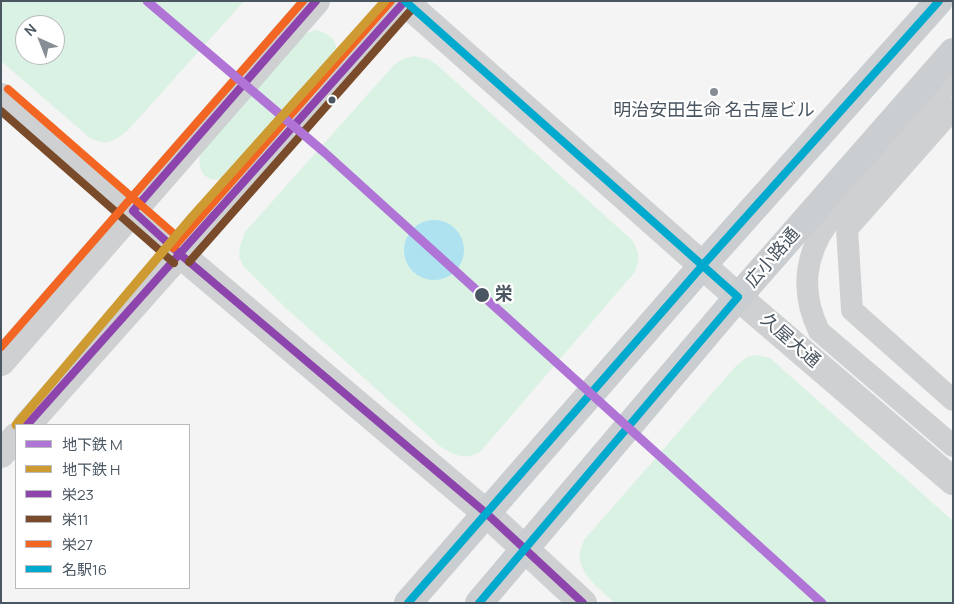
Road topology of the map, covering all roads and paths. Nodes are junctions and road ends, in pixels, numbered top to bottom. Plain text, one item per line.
1 (316, 1) edge
2 (404, 1) edge
3 (939, 1) edge
4 (953, 52) edge
5 (953, 79) edge
6 (1, 97) edge
7 (953, 109) edge
8 (133, 211) junction
9 (181, 255) junction
10 (703, 265) junction
11 (738, 297) junction
12 (1, 362) edge
13 (953, 400) edge
14 (28, 424) edge
15 (15, 438) edge
16 (953, 446) edge
17 (1, 454) edge
18 (953, 481) edge
19 (486, 513) junction
20 (525, 550) junction
21 (408, 603) edge
22 (479, 603) edge
23 (583, 603) edge

1 - 8 street
2 - 9 street
2 - 10 street, 久屋大通
3 - 10 main road
4 - 11 main road, 広小路通
5 - 16 street
6 - 8 street
7 - 13 street
8 - 9 street
8 - 12 street
9 - 14 street
9 - 19 street
10 - 11 street, 久屋大通
10 - 19 main road
11 - 18 street, 久屋大通
11 - 20 main road, 広小路通
15 - 17 street
19 - 20 street
19 - 21 main road
20 - 22 main road, 広小路通
20 - 23 street

